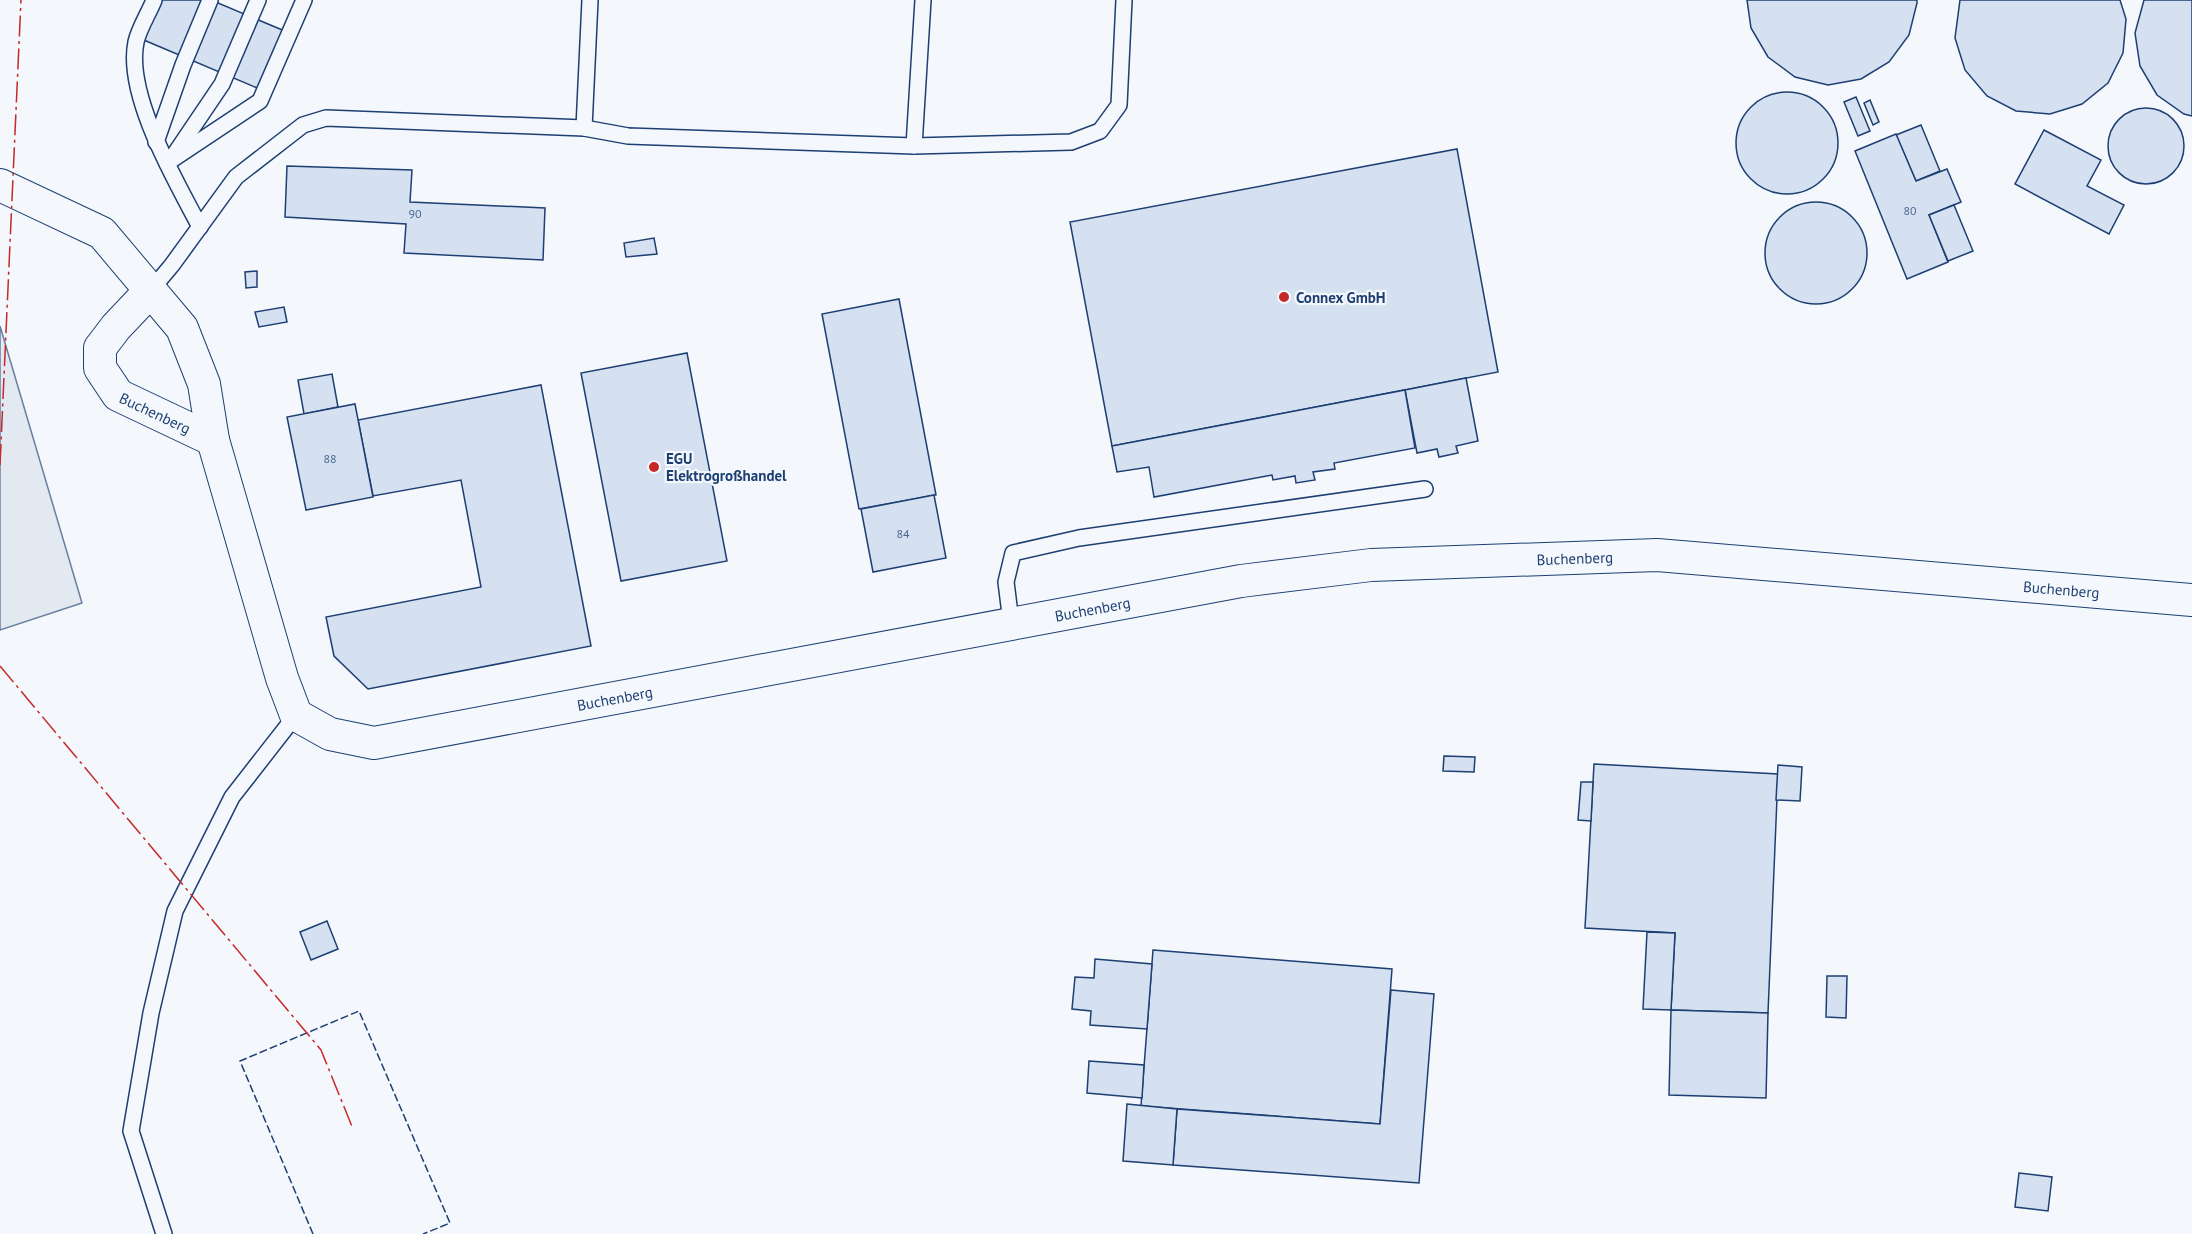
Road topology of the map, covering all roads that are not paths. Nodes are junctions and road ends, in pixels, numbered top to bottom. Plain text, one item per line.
1 (154, 0) edge
2 (210, 0) edge
3 (258, 0) edge
4 (304, 0) edge
5 (590, 0) edge
6 (923, 0) edge
7 (1124, 0) edge
8 (584, 128) junction
9 (156, 142) junction
10 (914, 146) junction
11 (168, 163) junction
12 (0, 185) edge
13 (200, 227) junction
14 (151, 290) junction
15 (213, 440) junction
16 (1425, 489) dead end
17 (2192, 600) edge
18 (1011, 622) junction
19 (296, 716) junction
20 (164, 1234) edge

1 - 9 lane
2 - 9 lane
3 - 11 lane
4 - 11 lane
5 - 8 lane
6 - 10 lane
7 - 10 lane
8 - 10 lane
8 - 13 lane
9 - 11 lane
11 - 13 lane
12 - 14 street, Buchenberg
13 - 14 lane
14 - 15 street, Buchenberg
14 - 15 street, Buchenberg
15 - 19 street, Buchenberg
16 - 18 lane
17 - 18 street, Buchenberg
18 - 19 street, Buchenberg
19 - 20 lane

